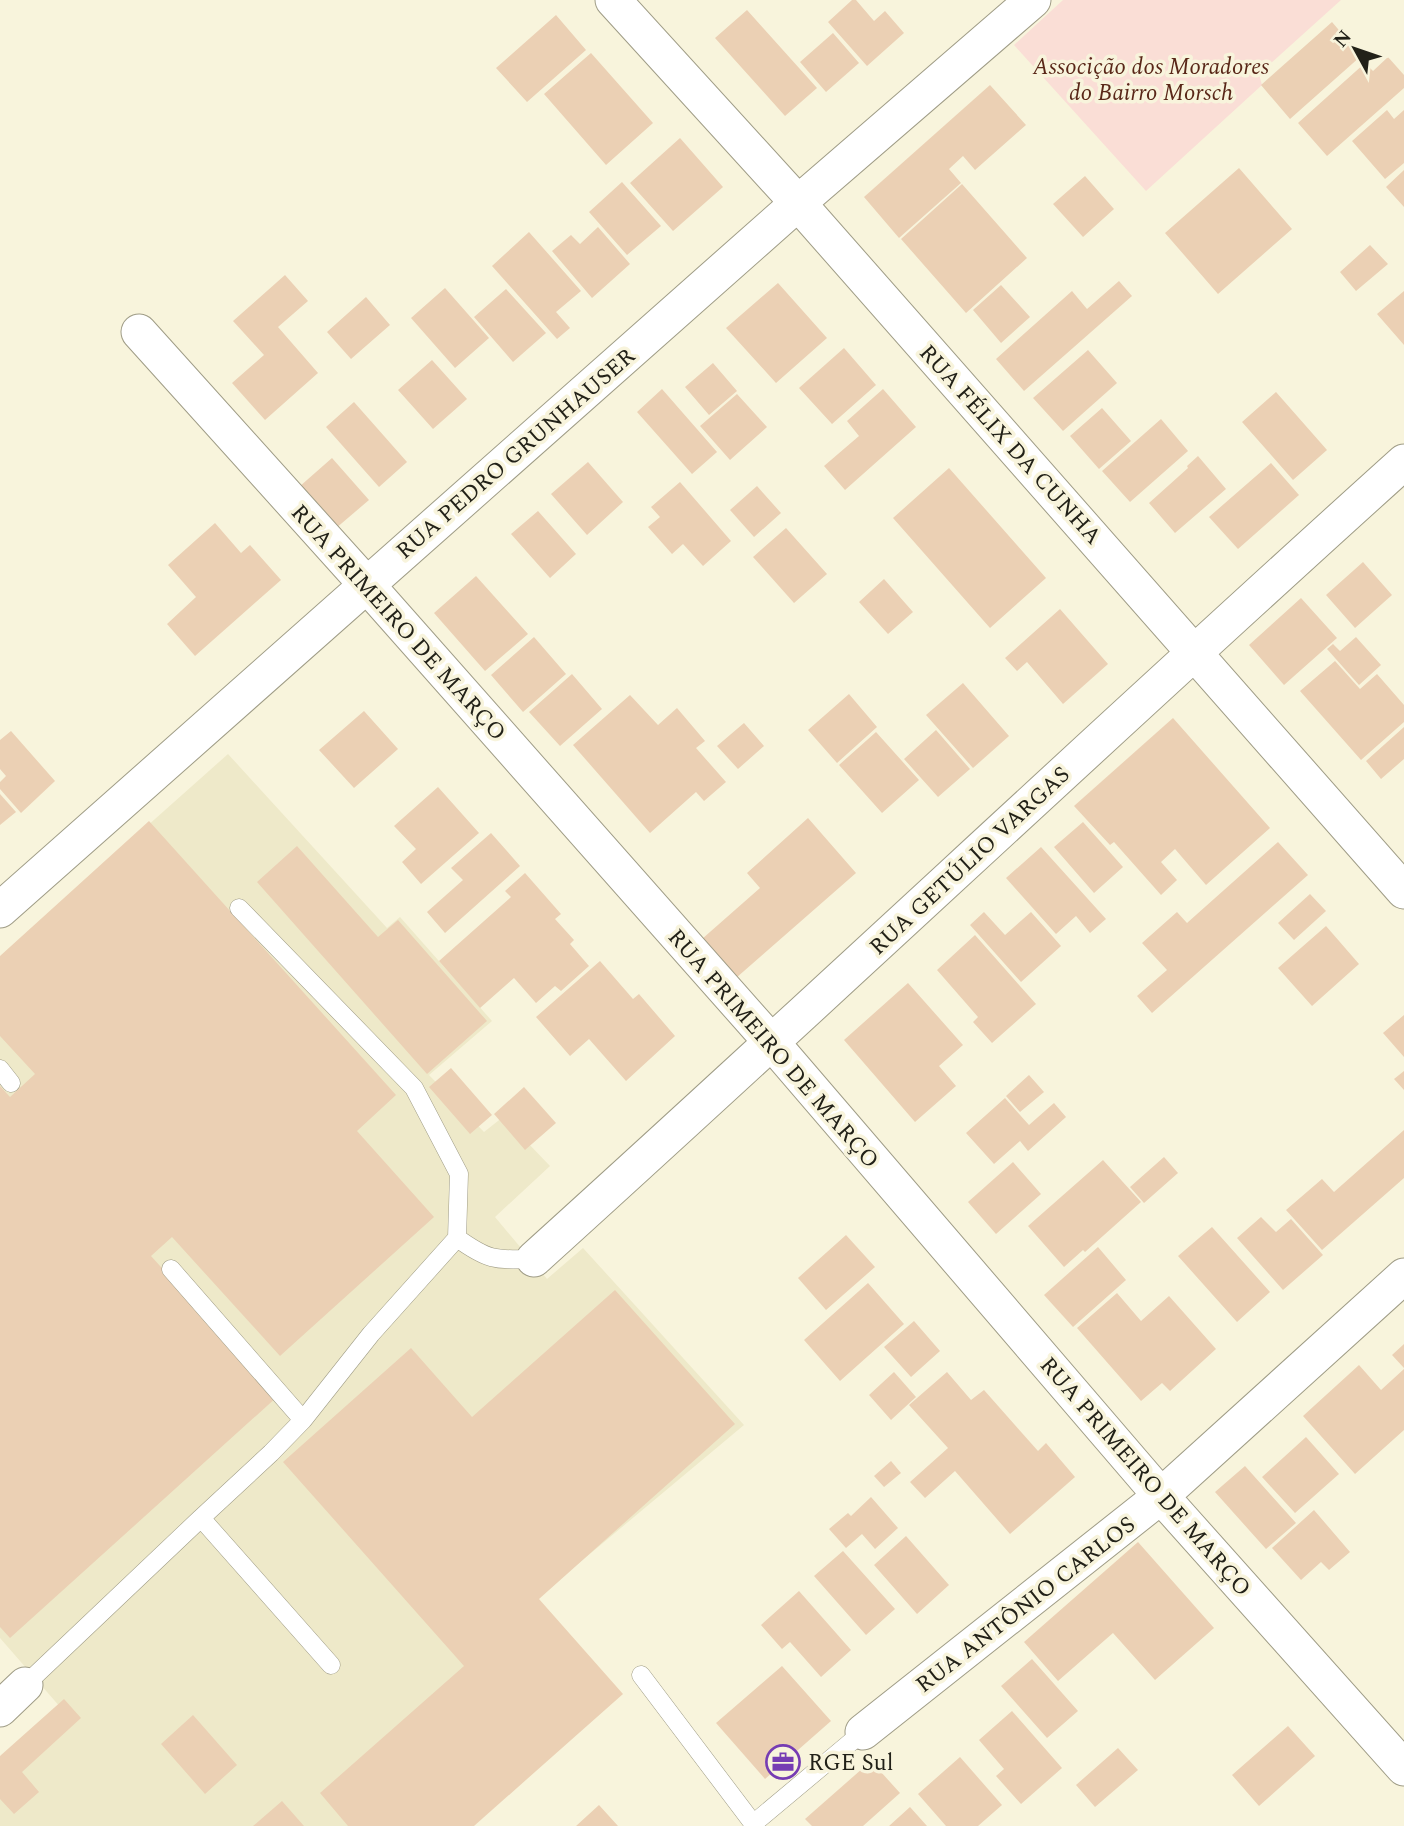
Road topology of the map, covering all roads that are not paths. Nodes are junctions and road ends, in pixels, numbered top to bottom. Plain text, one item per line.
1 (613, 0) edge
2 (1033, 0) edge
3 (798, 203) junction
4 (139, 332) dead end
5 (1404, 462) edge
6 (366, 584) junction
7 (1194, 651) junction
8 (1404, 891) edge
9 (239, 908) dead end
10 (0, 910) edge
11 (773, 1044) junction
12 (457, 1238) junction
13 (534, 1259) joint
14 (171, 1269) dead end
15 (1404, 1276) edge
16 (303, 1420) junction
17 (1161, 1496) junction
18 (201, 1518) junction
19 (331, 1665) dead end
20 (641, 1675) dead end
21 (26, 1685) joint
22 (0, 1709) edge
23 (863, 1732) joint
24 (1404, 1768) edge
25 (754, 1825) edge

1 - 3 street, RUA FÉLIX DA CUNHA
2 - 3 street, RUA PEDRO GRUNHAUSER
3 - 6 street, RUA PEDRO GRUNHAUSER
3 - 7 street, RUA FÉLIX DA CUNHA
4 - 6 street, RUA PRIMEIRO DE MARÇO
5 - 7 street, RUA GETÚLIO VARGAS
6 - 10 street, RUA PEDRO GRUNHAUSER
6 - 11 street, RUA PRIMEIRO DE MARÇO
7 - 8 street, RUA FÉLIX DA CUNHA
7 - 11 street, RUA GETÚLIO VARGAS
9 - 12 lane
11 - 13 street, RUA GETÚLIO VARGAS
11 - 17 street, RUA PRIMEIRO DE MARÇO
12 - 13 lane
12 - 16 lane
14 - 16 lane
15 - 17 street, RUA ANTÔNIO CARLOS
16 - 18 lane
17 - 23 street, RUA ANTÔNIO CARLOS
17 - 24 street, RUA PRIMEIRO DE MARÇO
18 - 19 lane
18 - 21 lane
20 - 25 lane
21 - 22 street
23 - 25 lane

